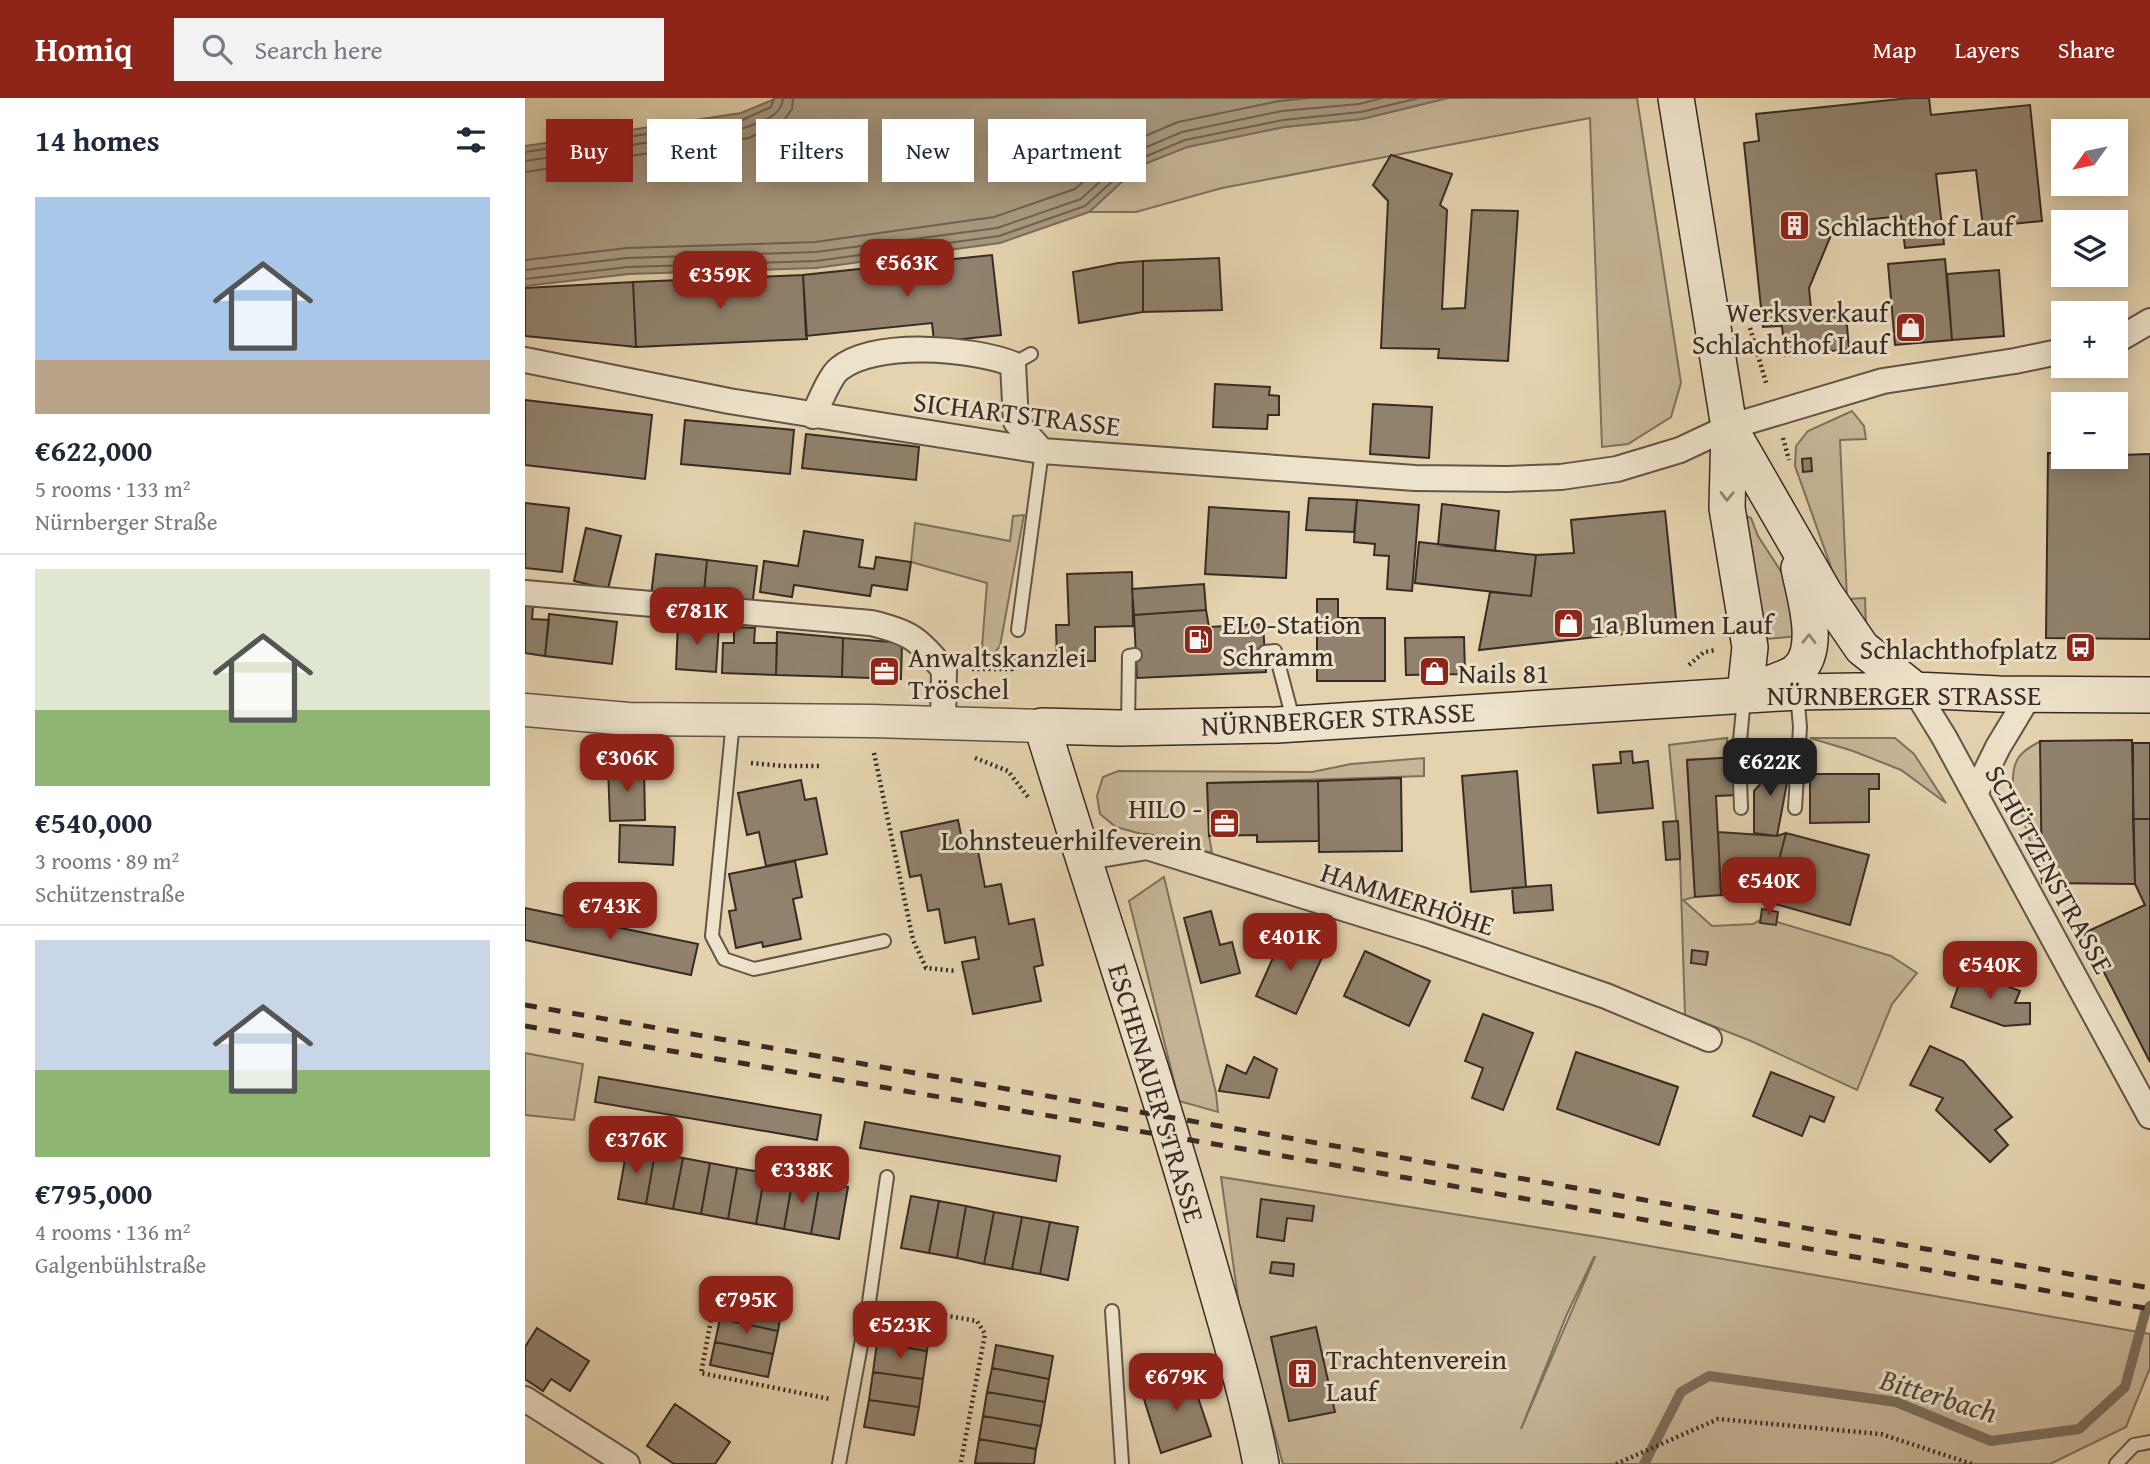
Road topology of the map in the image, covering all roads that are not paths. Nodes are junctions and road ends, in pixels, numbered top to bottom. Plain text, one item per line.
1 (1676, 98) edge
2 (2150, 321) edge
3 (2128, 334) edge
4 (2051, 354) edge
5 (525, 360) edge
6 (813, 416) junction
7 (1729, 427) junction
8 (1042, 451) junction
9 (1793, 537) junction
10 (525, 593) edge
11 (1018, 630) road end
12 (1265, 652) dead end
13 (1135, 655) dead end
14 (1915, 690) junction
15 (1797, 692) junction
16 (1745, 694) junction
17 (2030, 694) junction
18 (2150, 695) edge
19 (525, 710) edge
20 (733, 721) junction
21 (943, 722) junction
22 (1294, 723) junction
23 (1042, 726) junction
24 (1128, 727) junction
25 (1975, 794) junction
26 (1741, 808) dead end
27 (1795, 808) dead end
28 (1082, 858) junction
29 (884, 941) dead end
30 (1709, 1039) dead end
31 (2150, 1116) edge
32 (887, 1177) dead end
33 (1112, 1311) dead end
34 (525, 1399) edge
35 (2150, 1442) edge
36 (627, 1464) edge
37 (839, 1464) edge
38 (1122, 1464) edge
39 (1261, 1464) edge
40 (2116, 1464) edge

1 - 7 main road
2 - 3 street
4 - 7 street
5 - 6 street, SICHARTSTRASSE
6 - 8 street, SICHARTSTRASSE
6 - 8 street
7 - 8 street, SICHARTSTRASSE
7 - 9 main road
7 -> 16 main road
8 - 11 lane
9 - 14 main road
16 -> 9 main road
10 - 21 street
12 - 22 lane
13 - 24 lane
14 - 15 main road, NÜRNBERGER STRASSE
14 - 17 main road, NÜRNBERGER STRASSE
14 - 25 street, SCHÜTZENSTRASSE
15 - 16 main road, NÜRNBERGER STRASSE
15 - 27 lane
16 - 22 main road, NÜRNBERGER STRASSE
16 - 26 lane
17 - 18 main road, NÜRNBERGER STRASSE
17 - 25 street
19 - 20 street, NÜRNBERGER STRASSE
20 - 21 street, NÜRNBERGER STRASSE
20 - 29 lane
21 - 23 street, NÜRNBERGER STRASSE
22 - 24 main road, NÜRNBERGER STRASSE
23 - 24 main road, NÜRNBERGER STRASSE
23 - 28 main road, ESCHENAUER STRASSE
25 - 31 street, SCHÜTZENSTRASSE
28 - 30 street, HAMMERHÖHE
28 - 39 main road, ESCHENAUER STRASSE
32 - 37 lane
33 - 38 lane
34 - 36 street
35 - 40 lane

